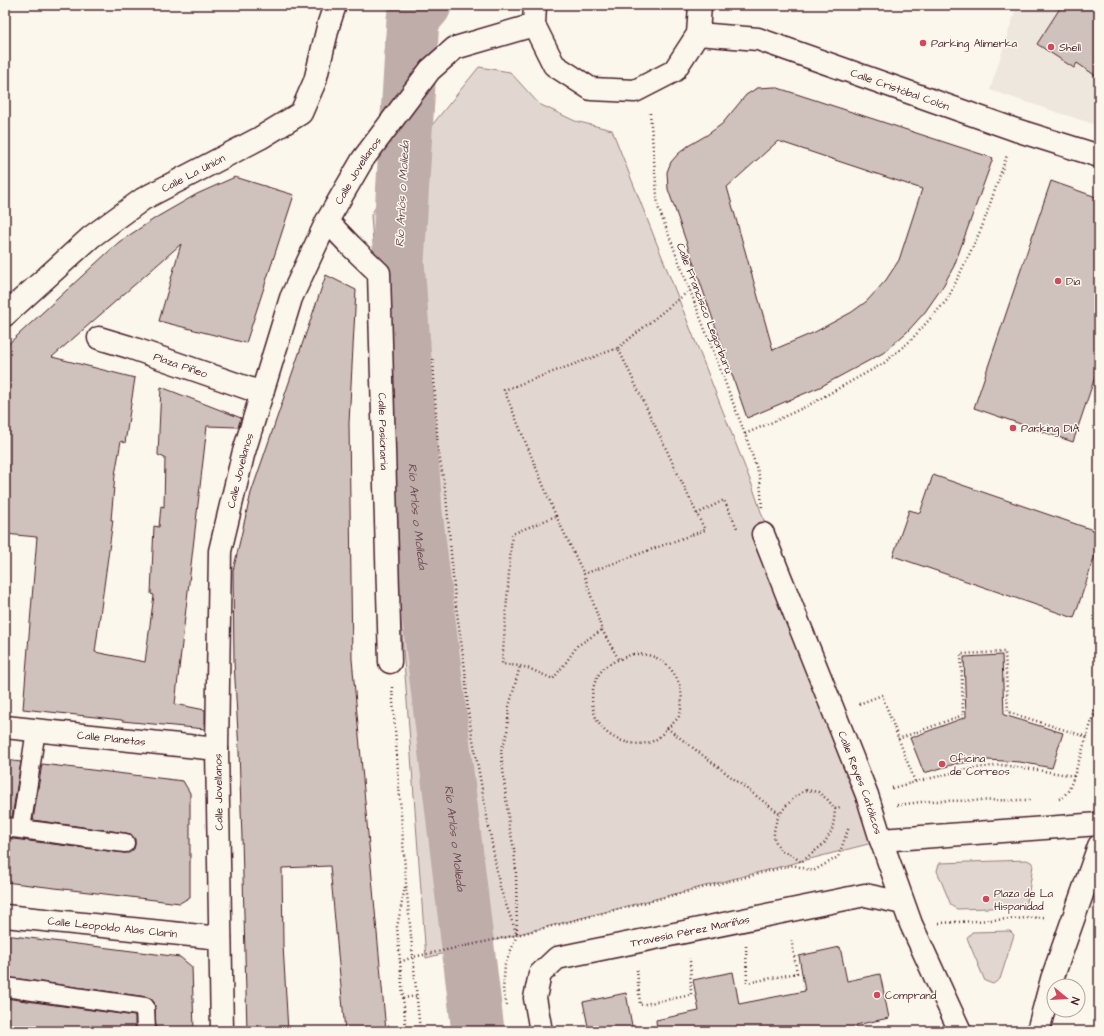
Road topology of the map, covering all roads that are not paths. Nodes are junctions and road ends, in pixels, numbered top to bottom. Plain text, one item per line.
1 (700, 5) edge
2 (335, 6) edge
3 (535, 15) edge
4 (698, 34) junction
5 (1099, 156) edge
6 (327, 221) junction
7 (5, 315) edge
8 (99, 338) dead end
9 (262, 393) junction
10 (763, 534) road end
11 (390, 662) road end
12 (5, 728) edge
13 (36, 730) junction
14 (217, 749) junction
15 (1099, 824) edge
16 (13, 828) edge
17 (881, 840) junction
18 (125, 843) dead end
19 (1099, 846) edge
20 (902, 903) junction
21 (5, 916) edge
22 (220, 938) junction
23 (5, 987) edge
24 (146, 1031) edge
25 (222, 1031) edge
26 (541, 1031) edge
27 (960, 1031) edge
28 (1038, 1031) edge

1 - 4 street
2 - 7 street, Calle La Unión
3 - 4 street
3 - 6 street, Calle Jovellanos
4 - 5 street, Calle Cristóbal Colón
6 - 9 street, Calle Jovellanos
6 - 11 street, Calle Pasionaria
8 - 9 street, Plaza Piñeo
9 - 14 street, Calle Jovellanos
10 - 17 street, Calle Reyes Católicos
12 - 13 street, Calle Planetas
13 - 14 street, Calle Planetas
13 - 16 lane
14 - 22 street, Calle Jovellanos
15 - 17 street
16 - 18 lane
17 - 20 street, Calle Reyes Católicos
19 - 28 street
20 - 26 street, Travesía Pérez Mariñas
20 - 27 street, Calle Reyes Católicos
21 - 22 street, Calle Leopoldo Alas Clarín
22 - 25 street, Calle Jovellanos
23 - 24 lane

